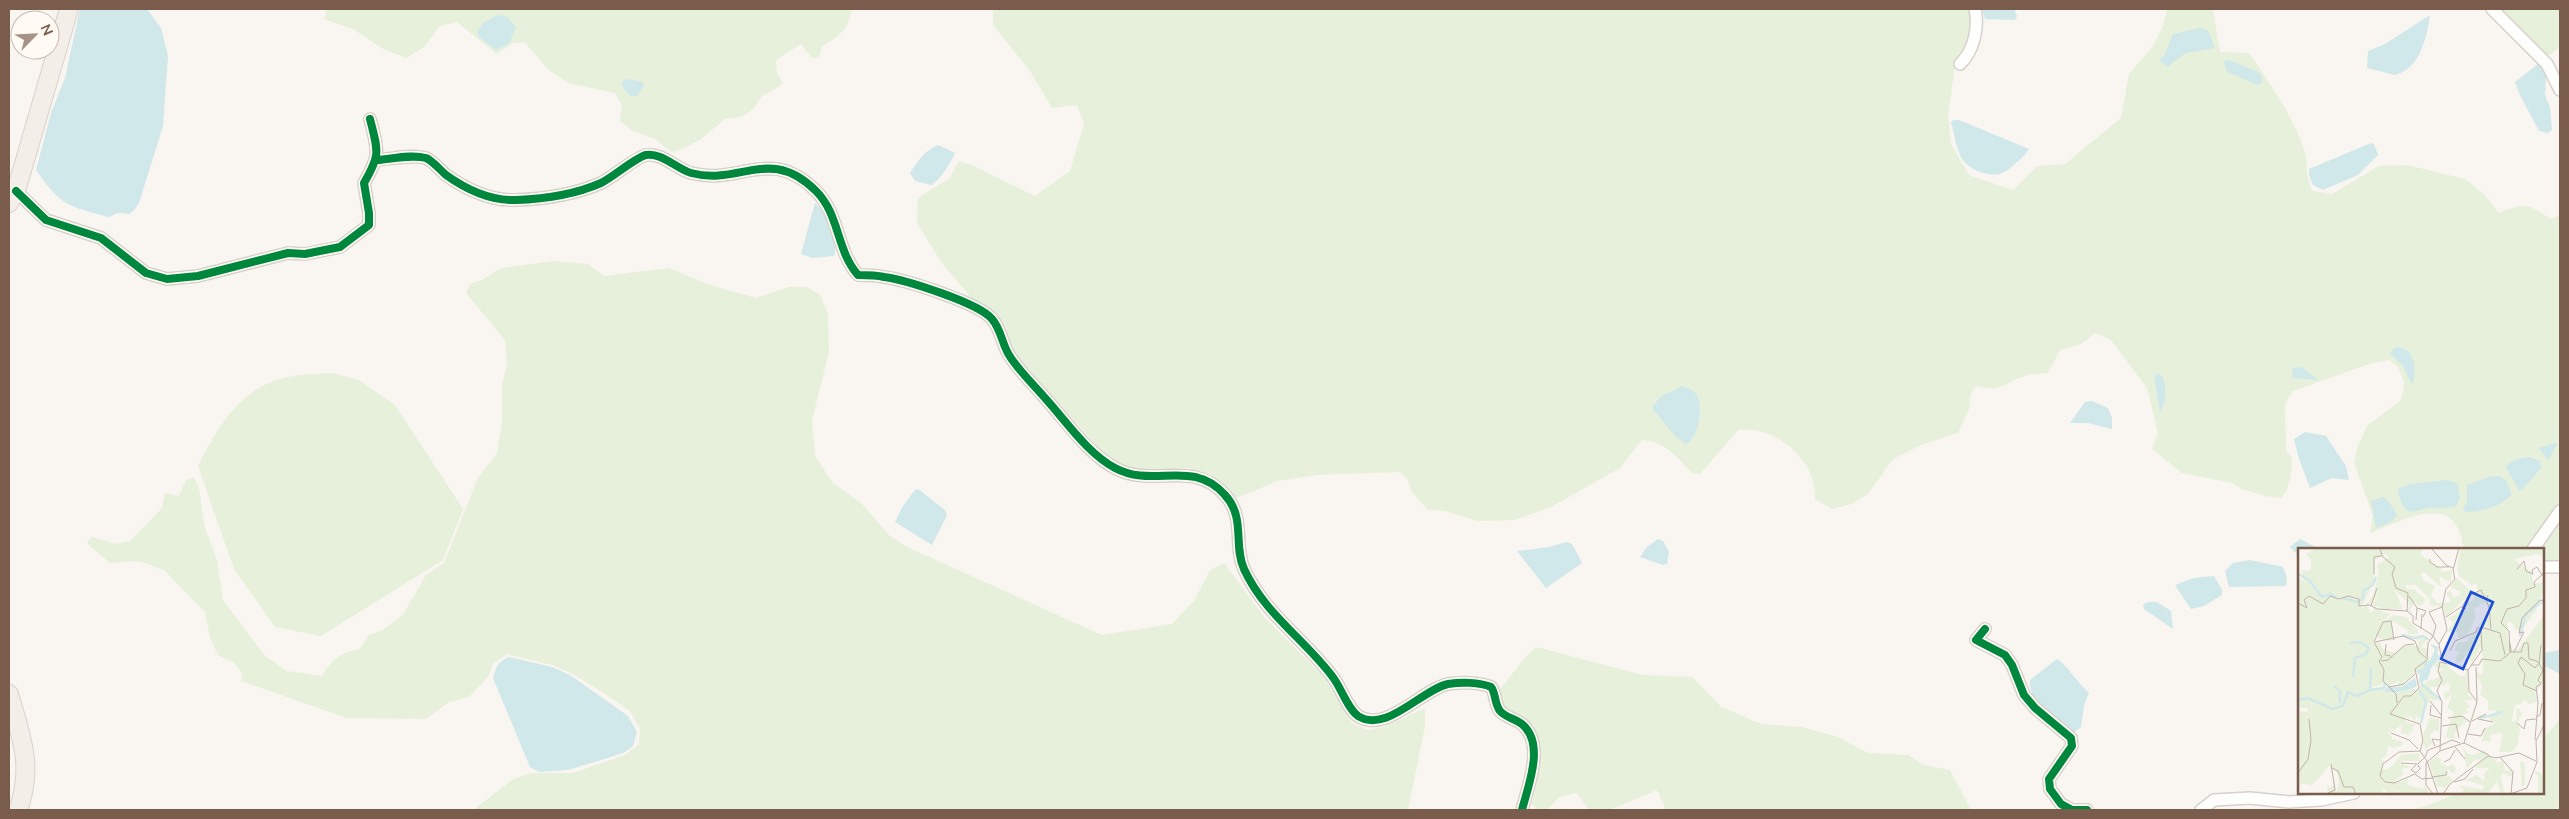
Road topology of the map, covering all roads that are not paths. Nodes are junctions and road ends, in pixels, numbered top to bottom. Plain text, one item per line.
1 (69, 9) edge
2 (1975, 9) edge
3 (2492, 9) edge
4 (1960, 64) dead end
5 (2560, 90) edge
6 (370, 119) dead end
7 (377, 160) junction
8 (13, 197) edge
9 (2560, 511) edge
10 (2534, 548) edge
11 (2560, 566) edge
12 (2544, 567) edge
13 (1985, 629) dead end
14 (9, 694) edge
15 (2349, 794) edge
16 (18, 810) edge
17 (1522, 810) edge
18 (2087, 810) edge
19 (2201, 810) edge

1 - 8 main road
2 - 4 street
3 - 5 street
6 - 7 street
7 - 8 street
7 - 17 street
9 - 10 street
11 - 12 street
13 - 18 street
14 - 16 main road
15 - 19 street

